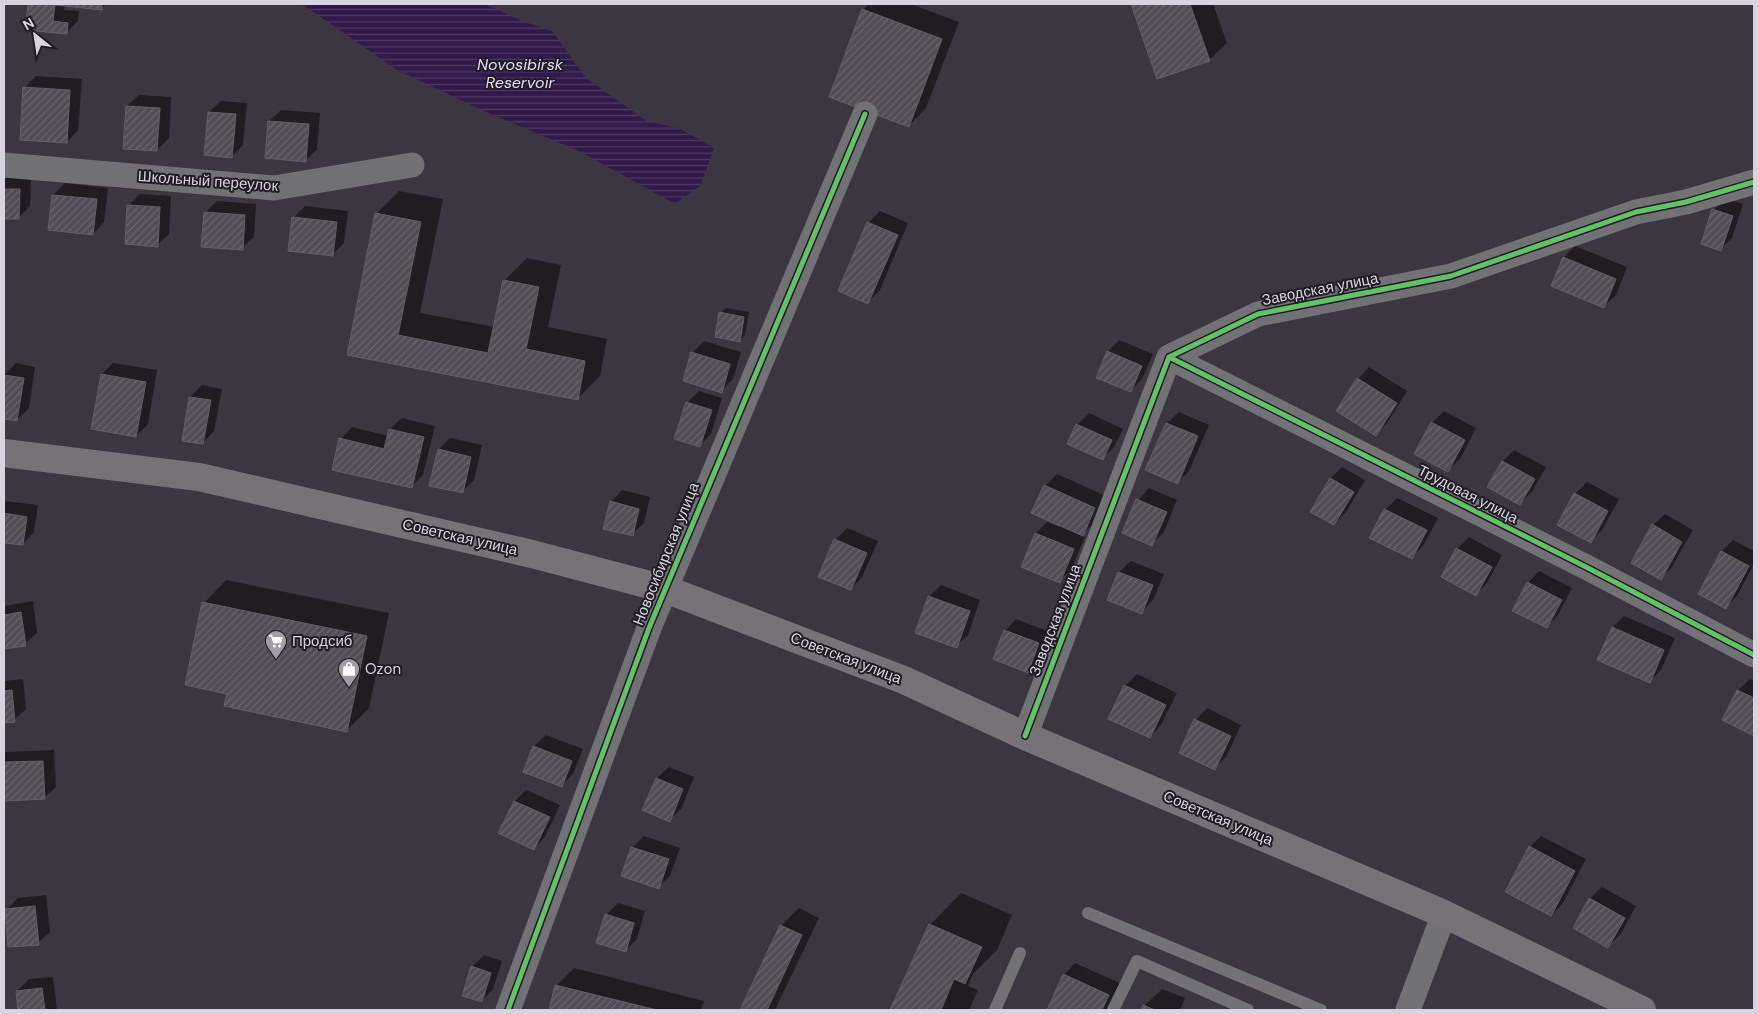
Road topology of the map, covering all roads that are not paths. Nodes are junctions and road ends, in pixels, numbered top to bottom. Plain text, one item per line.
1 (865, 114) dead end
2 (4, 165) edge
3 (412, 165) dead end
4 (1754, 182) edge
5 (1169, 357) junction
6 (4, 453) edge
7 (665, 589) junction
8 (1754, 655) edge
9 (1025, 736) junction
10 (1088, 913) dead end
11 (1444, 914) junction
12 (1020, 953) dead end
13 (508, 1010) edge
14 (996, 1010) edge
15 (1113, 1010) edge
16 (1248, 1010) edge
17 (1321, 1010) edge
18 (1408, 1010) edge
19 (1642, 1010) edge

1 - 7 street, Новосибирская улица
2 - 3 street, Школьный переулок
4 - 5 street, Заводская улица
5 - 8 street, Трудовая улица
5 - 9 street, Заводская улица
6 - 7 main road, Советская улица
7 - 9 main road, Советская улица
7 - 13 street, Новосибирская улица
9 - 11 main road, Советская улица
10 - 17 lane
11 - 18 street
11 - 19 main road, Советская улица
12 - 14 lane
15 - 16 lane

